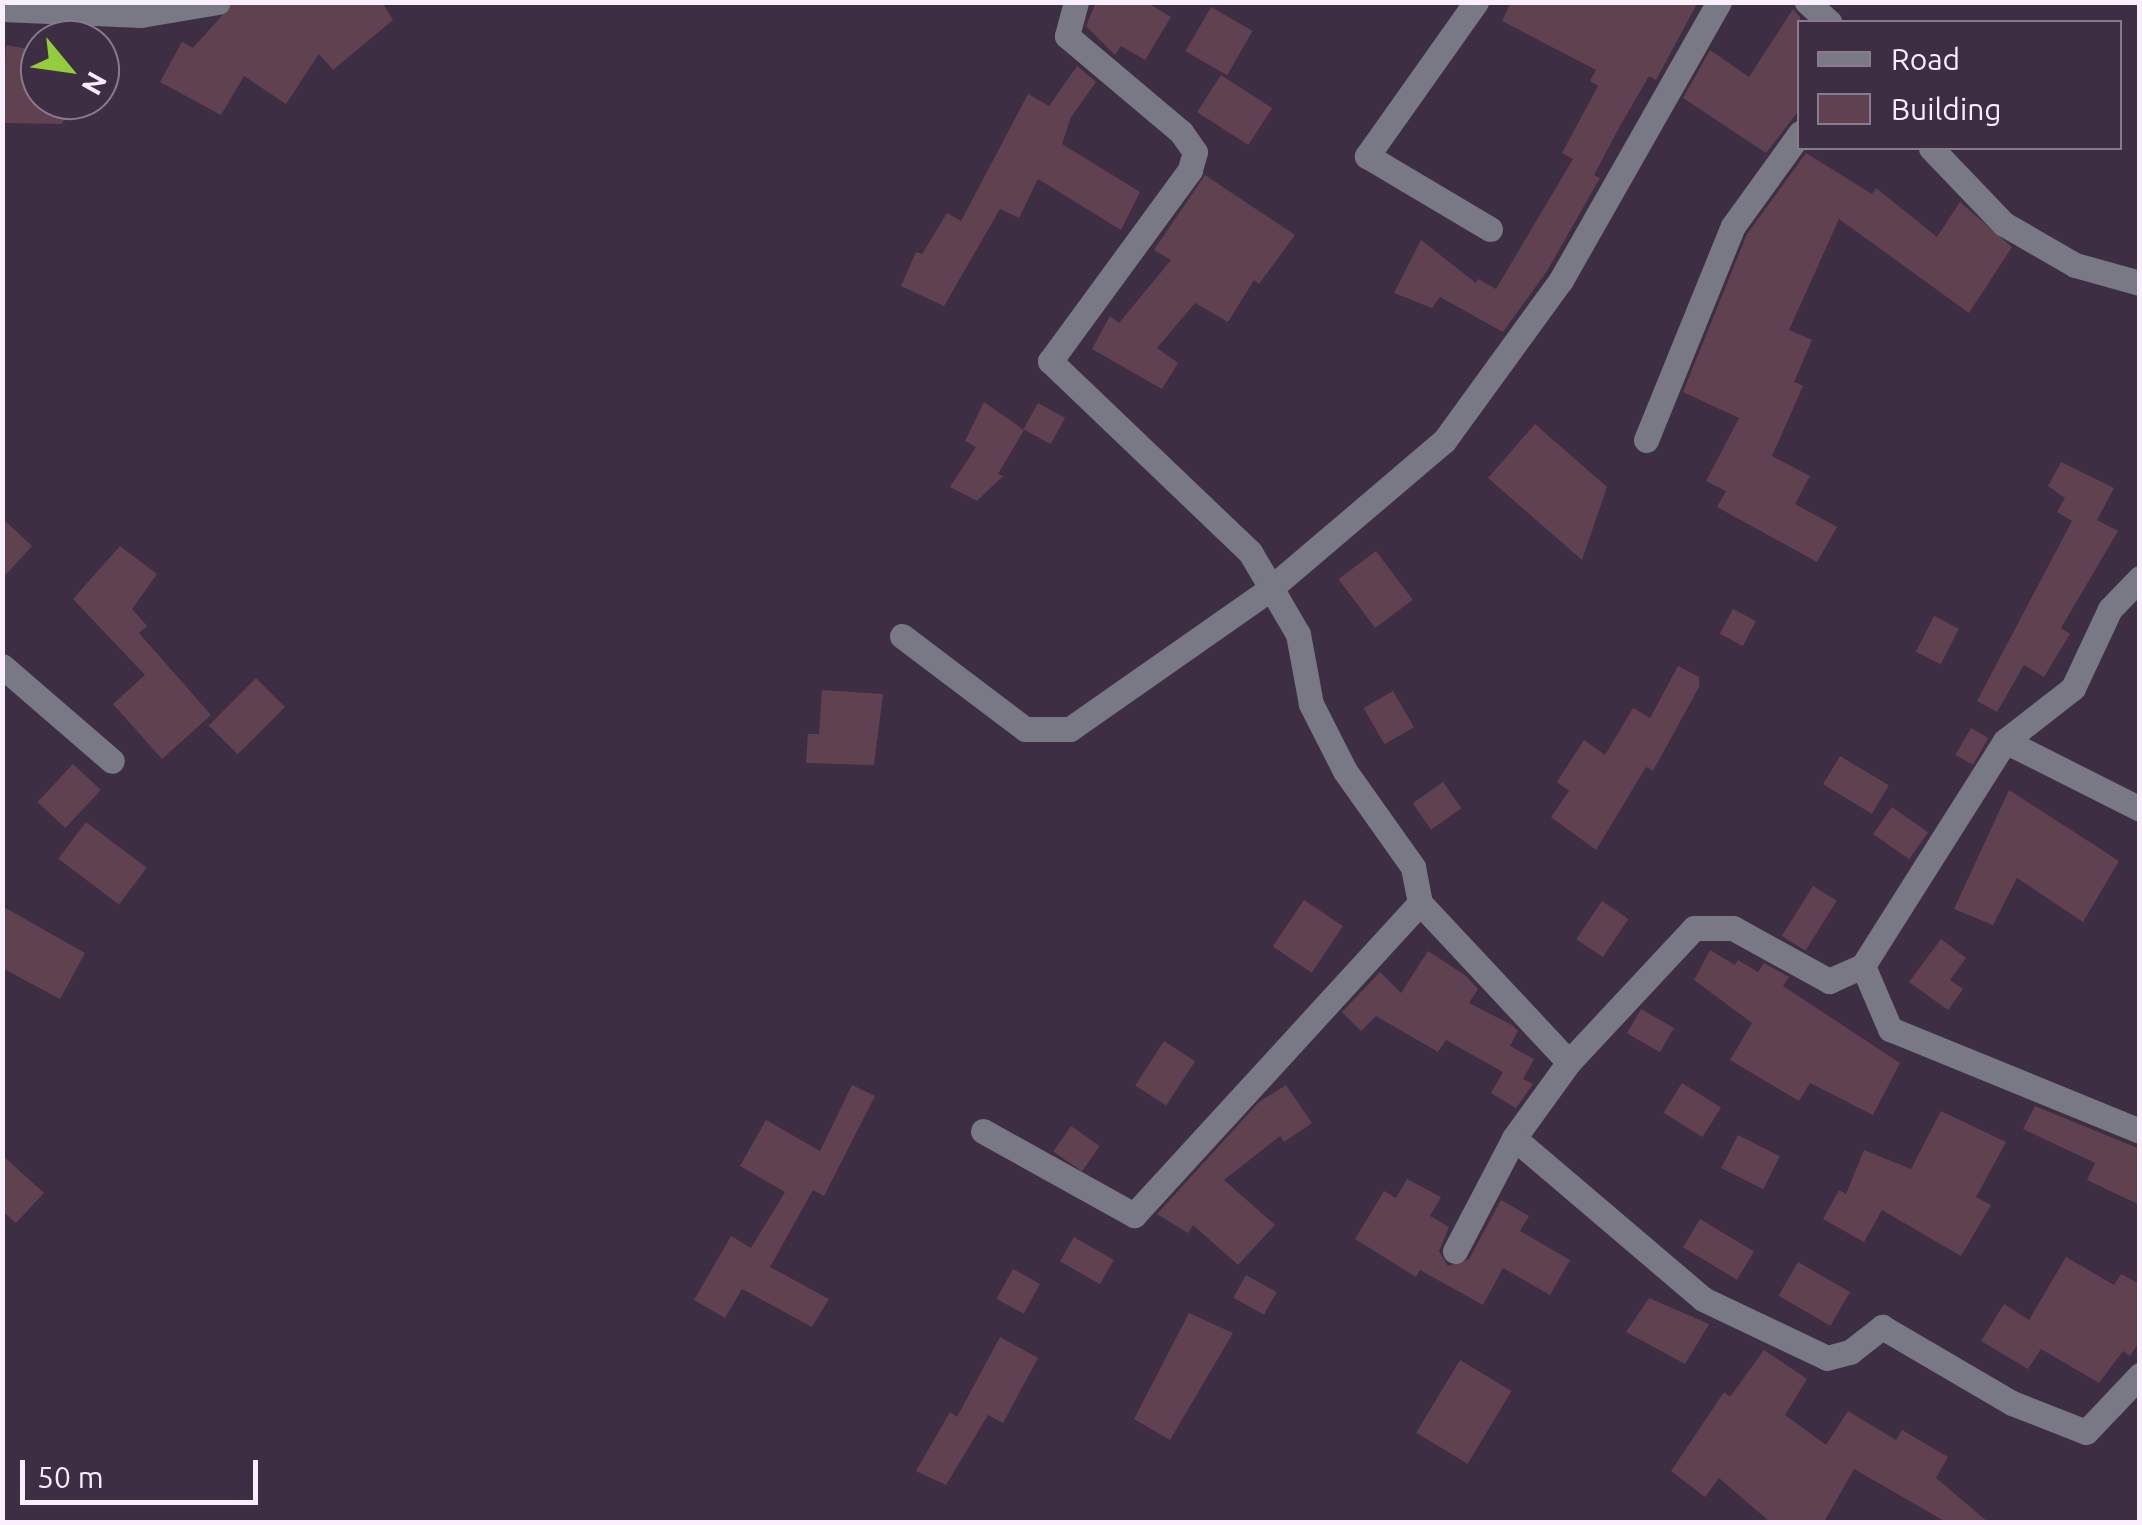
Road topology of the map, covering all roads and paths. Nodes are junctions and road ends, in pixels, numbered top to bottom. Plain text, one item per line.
1 (218, 2) edge
2 (1076, 2) edge
3 (1476, 2) edge
4 (1719, 2) edge
5 (1808, 2) edge
6 (2, 9) edge
7 (1828, 20) edge
8 (1797, 137) edge
9 (1933, 150) edge
10 (1490, 229) dead end
11 (2140, 283) edge
12 (1646, 440) dead end
13 (2140, 578) edge
14 (1271, 588) junction
15 (902, 636) dead end
16 (2, 666) edge
17 (2005, 740) junction
18 (112, 761) dead end
19 (2140, 809) edge
20 (1420, 903) junction
21 (1863, 966) junction
22 (1568, 1062) junction
23 (983, 1131) dead end
24 (2140, 1131) edge
25 (1514, 1138) junction
26 (1455, 1251) dead end
27 (2140, 1375) edge

1 - 6 street
2 - 14 street
3 - 10 street
4 - 14 street
5 - 7 street
8 - 12 street
9 - 11 street
13 - 17 street
14 - 15 street
14 - 20 street
16 - 18 street
17 - 19 street
17 - 21 street
20 - 22 street
20 - 23 street
21 - 22 street
21 - 24 street
22 - 25 street
25 - 26 street
25 - 27 street

